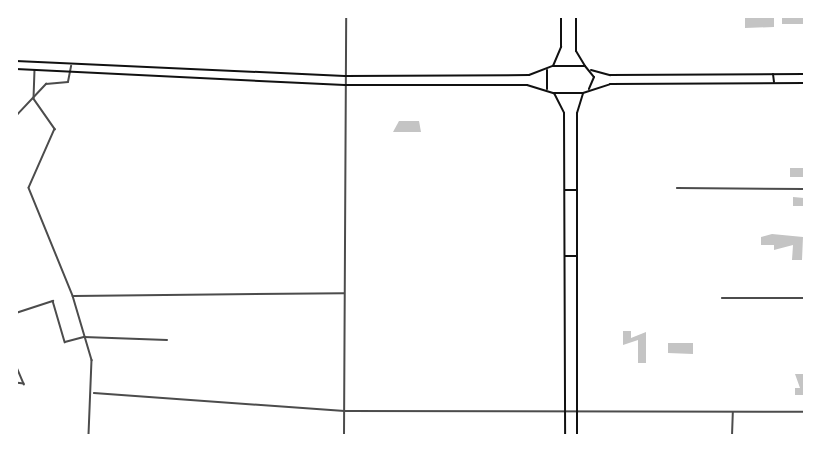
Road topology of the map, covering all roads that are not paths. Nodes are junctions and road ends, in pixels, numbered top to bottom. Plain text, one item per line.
1 (346, 16) edge
2 (561, 16) edge
3 (576, 16) edge
4 (16, 61) edge
5 (71, 63) junction
6 (553, 66) junction
7 (585, 66) junction
8 (549, 68) junction
9 (16, 69) edge
10 (35, 69) junction
11 (589, 69) junction
12 (70, 71) junction
13 (761, 74) junction
14 (773, 74) junction
15 (804, 74) edge
16 (345, 76) junction
17 (394, 76) junction
18 (761, 82) junction
19 (774, 82) junction
20 (804, 82) edge
21 (394, 84) junction
22 (345, 85) junction
23 (587, 91) junction
24 (549, 92) junction
25 (555, 93) junction
26 (583, 93) junction
27 (34, 99) junction
28 (16, 116) edge
29 (677, 188) dead end
30 (804, 189) edge
31 (564, 192) junction
32 (577, 193) junction
33 (577, 253) junction
34 (564, 254) junction
35 (344, 293) junction
36 (73, 296) junction
37 (722, 298) dead end
38 (804, 298) edge
39 (16, 313) edge
40 (84, 337) junction
41 (167, 340) dead end
42 (16, 365) edge
43 (16, 383) edge
44 (93, 393) junction
45 (344, 411) junction
46 (565, 411) junction
47 (577, 411) junction
48 (733, 412) junction
49 (804, 412) edge
50 (89, 435) edge
51 (344, 435) edge
52 (565, 435) edge
53 (577, 435) edge
54 (732, 435) edge

1 - 16 street
2 - 6 main road
3 - 7 main road
4 - 5 main road
5 - 12 street
5 - 16 main road
6 - 7 main road
6 - 8 main road
7 - 11 main road
8 - 17 main road
8 - 24 main road
9 - 10 main road
10 - 12 main road
10 - 27 street
11 - 13 main road
11 - 23 main road
12 - 22 main road
12 - 27 street
13 - 14 main road
13 - 18 main road
14 - 15 main road
14 - 19 main road
16 - 17 main road
16 - 22 street
17 - 21 main road
18 - 19 main road
18 - 23 main road
19 - 20 main road
21 - 22 main road
21 - 24 main road
22 - 35 street
23 - 26 main road
24 - 25 main road
25 - 26 main road
25 - 31 main road
26 - 32 main road
27 - 28 street
27 - 36 street
29 - 30 street
31 - 32 main road
31 - 34 main road
32 - 33 main road
33 - 34 main road
33 - 47 main road
34 - 46 main road
35 - 36 street
35 - 45 street
36 - 40 street
37 - 38 street
39 - 40 street
40 - 41 street
40 - 44 street
42 - 43 street
44 - 45 street
44 - 50 street
45 - 46 street
45 - 51 street
46 - 47 street
46 - 52 main road
47 - 48 street
47 - 53 main road
48 - 49 street
48 - 54 street

